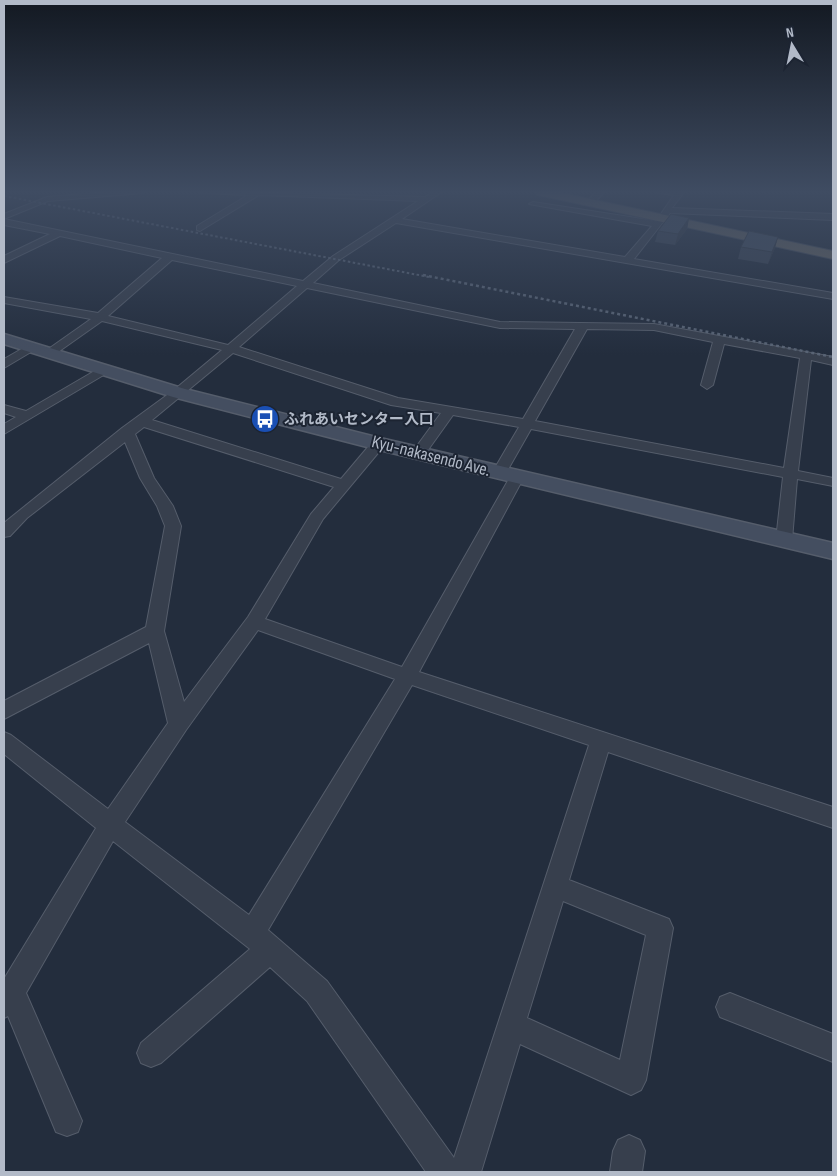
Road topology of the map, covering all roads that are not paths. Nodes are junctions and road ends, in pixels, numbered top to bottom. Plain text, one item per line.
1 (33, 246) edge
2 (121, 246) edge
3 (354, 246) edge
4 (545, 246) edge
5 (639, 246) edge
6 (793, 246) edge
7 (808, 246) edge
8 (833, 251) edge
9 (833, 255) edge
10 (170, 256) junction
11 (4, 260) edge
12 (628, 260) junction
13 (306, 284) junction
14 (833, 296) edge
15 (4, 300) edge
16 (590, 315) dead end
17 (100, 317) junction
18 (582, 326) junction
19 (4, 339) edge
20 (720, 339) junction
21 (32, 348) junction
22 (232, 349) junction
23 (51, 353) junction
24 (806, 356) junction
25 (833, 361) edge
26 (4, 364) edge
27 (103, 370) junction
28 (707, 385) dead end
29 (179, 393) junction
30 (4, 409) edge
31 (448, 410) junction
32 (28, 416) junction
33 (140, 421) junction
34 (527, 424) junction
35 (4, 430) edge
36 (127, 431) junction
37 (378, 444) junction
38 (418, 454) junction
39 (790, 473) junction
40 (508, 475) junction
41 (833, 482) edge
42 (345, 485) junction
43 (4, 532) edge
44 (784, 540) junction
45 (833, 551) edge
46 (254, 622) junction
47 (155, 631) junction
48 (408, 676) junction
49 (4, 710) edge
50 (179, 724) junction
51 (601, 740) junction
52 (4, 741) edge
53 (833, 817) edge
54 (110, 825) junction
55 (555, 886) junction
56 (261, 941) junction
57 (7, 998) edge
58 (730, 1007) dead end
59 (511, 1026) junction
60 (833, 1048) edge
61 (151, 1052) dead end
62 (67, 1121) dead end
63 (445, 1172) edge
64 (465, 1172) edge

1 - 11 street
2 - 10 street
3 - 13 street
4 - 12 street
5 - 12 street
6 - 9 highway
7 - 8 highway
10 - 13 street
10 - 17 street
12 - 14 street
13 - 18 street
13 - 22 street
15 - 17 street
16 - 18 street
17 - 22 street
17 - 23 street
18 - 20 street
18 - 34 street
19 - 21 main road, Kyu-nakasendo Ave.
20 - 24 street
20 - 28 street
21 - 23 main road, Kyu-nakasendo Ave.
21 - 26 street
22 - 29 street
22 - 31 street
23 - 27 main road, Kyu-nakasendo Ave.
24 - 25 street
24 - 39 street
27 - 29 main road, Kyu-nakasendo Ave.
27 - 32 street
29 - 33 street
29 - 37 main road, Kyu-nakasendo Ave.
30 - 32 street
31 - 34 street
31 - 38 street
32 - 35 street
33 - 36 street
33 - 42 street
34 - 39 street
34 - 40 street
36 - 43 street
36 - 47 street
37 - 38 main road, Kyu-nakasendo Ave.
37 - 42 street
38 - 40 main road, Kyu-nakasendo Ave.
39 - 41 street
39 - 44 street
40 - 44 main road, Kyu-nakasendo Ave.
40 - 48 street
42 - 46 street
44 - 45 main road, Kyu-nakasendo Ave.
46 - 48 street
46 - 50 street
47 - 49 street
47 - 50 street
48 - 51 street
48 - 56 street
50 - 54 street
51 - 53 street
51 - 55 street
52 - 54 street
54 - 56 street
54 - 57 street
55 - 59 street
55 - 59 street
56 - 61 street
56 - 63 street
57 - 62 street
58 - 60 street
59 - 64 street

